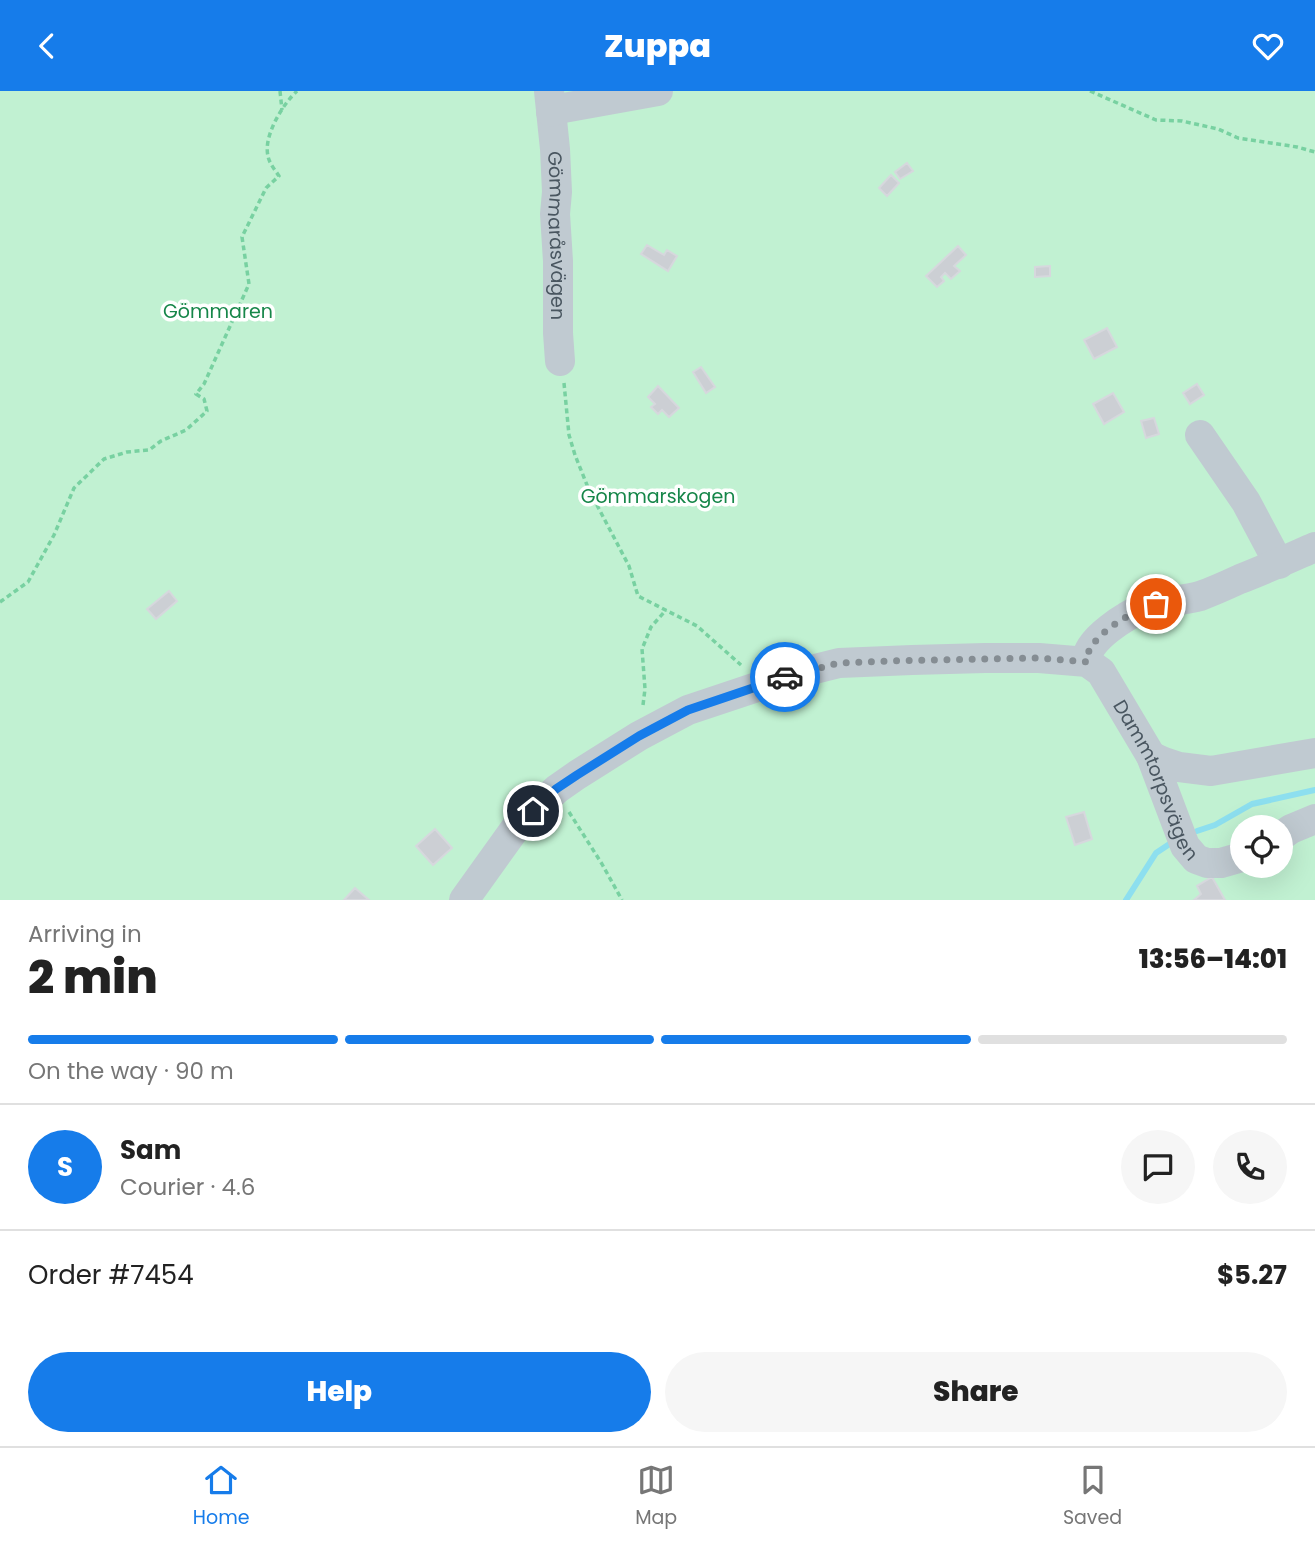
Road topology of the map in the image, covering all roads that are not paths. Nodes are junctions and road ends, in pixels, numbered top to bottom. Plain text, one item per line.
1 (658, 91) edge
2 (550, 101) edge
3 (561, 361) road end
4 (1200, 435) dead end
5 (1315, 547) edge
6 (1279, 564) junction
7 (1087, 662) junction
8 (1315, 753) edge
9 (1151, 756) junction
10 (1315, 819) edge
11 (1293, 828) edge
12 (1230, 860) edge
13 (464, 900) edge

1 - 2 street, Gömmaråsvägen
2 - 3 street, Gömmaråsvägen
4 - 6 street
5 - 6 street
6 - 7 street
7 - 9 street, Dammtorpsvägen
7 - 13 street
8 - 9 street
9 - 12 street, Dammtorpsvägen
10 - 11 street

